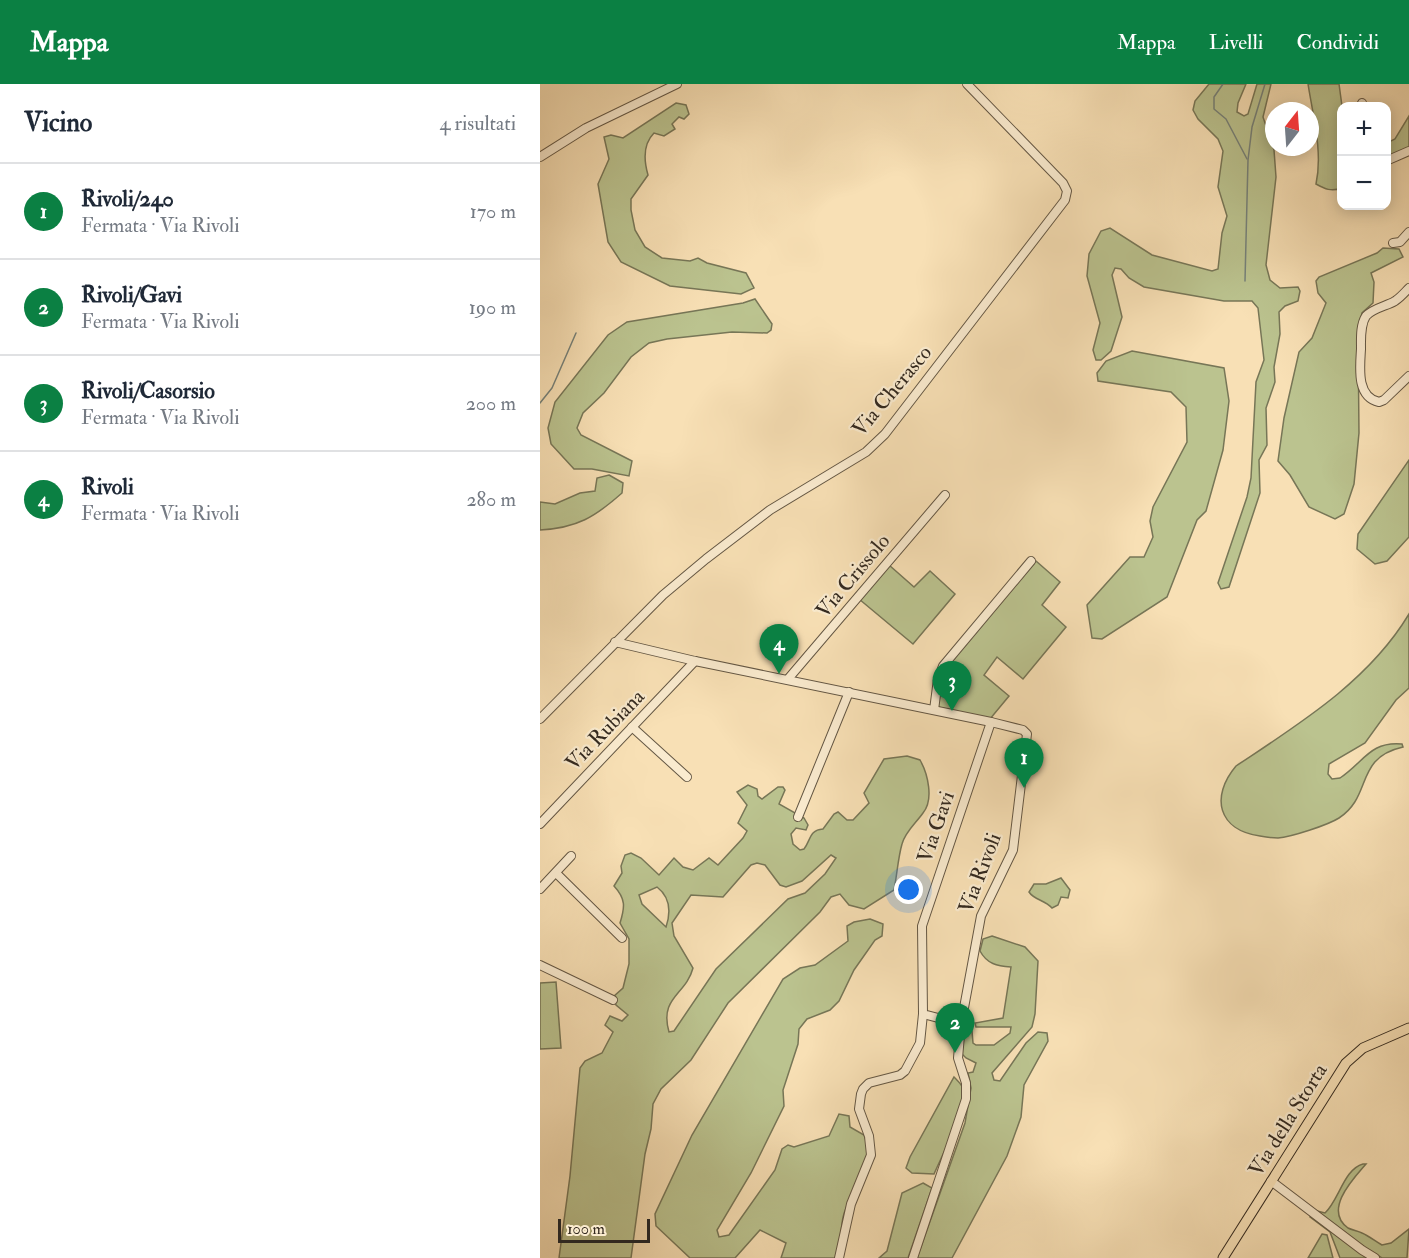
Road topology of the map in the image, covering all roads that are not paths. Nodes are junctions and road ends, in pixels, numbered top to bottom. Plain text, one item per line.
1 (677, 84) edge
2 (967, 84) edge
3 (1409, 151) edge
4 (540, 157) edge
5 (1391, 159) edge
6 (1409, 232) edge
7 (1393, 243) dead end
8 (1409, 288) edge
9 (1409, 376) edge
10 (945, 495) dead end
11 (1030, 561) dead end
12 (615, 642) junction
13 (695, 661) junction
14 (788, 679) junction
15 (849, 692) junction
16 (934, 710) junction
17 (540, 719) edge
18 (991, 722) junction
19 (632, 727) junction
20 (687, 777) dead end
21 (798, 817) dead end
22 (540, 824) edge
23 (571, 856) dead end
24 (556, 873) junction
25 (540, 890) edge
26 (622, 938) dead end
27 (540, 965) edge
28 (613, 1000) dead end
29 (923, 1014) junction
30 (961, 1024) junction
31 (1409, 1028) edge
32 (1271, 1181) junction
33 (839, 1258) edge
34 (913, 1258) edge
35 (1223, 1258) edge
36 (1375, 1258) edge

1 - 4 street
2 - 12 street, Via Cherasco
3 - 5 street
6 - 7 street
8 - 9 street
10 - 14 street, Via Crissolo
11 - 16 street
12 - 13 street, Via Rivoli
12 - 17 street, Via Cherasco
13 - 14 street, Via Rivoli
13 - 19 street, Via Rubiana
14 - 15 street, Via Rivoli
15 - 16 street, Via Rivoli
15 - 21 street
16 - 18 street, Via Rivoli
18 - 29 street, Via Gavi
18 - 30 street, Via Rivoli
19 - 20 street
19 - 22 street, Via Rubiana
23 - 24 street
24 - 25 street
24 - 26 street
27 - 28 street
29 - 30 street
29 - 33 street, Via Gavi
30 - 34 street, Via Rivoli
31 - 32 main road, Via della Storta
32 - 35 main road, Via della Storta
32 - 36 street

